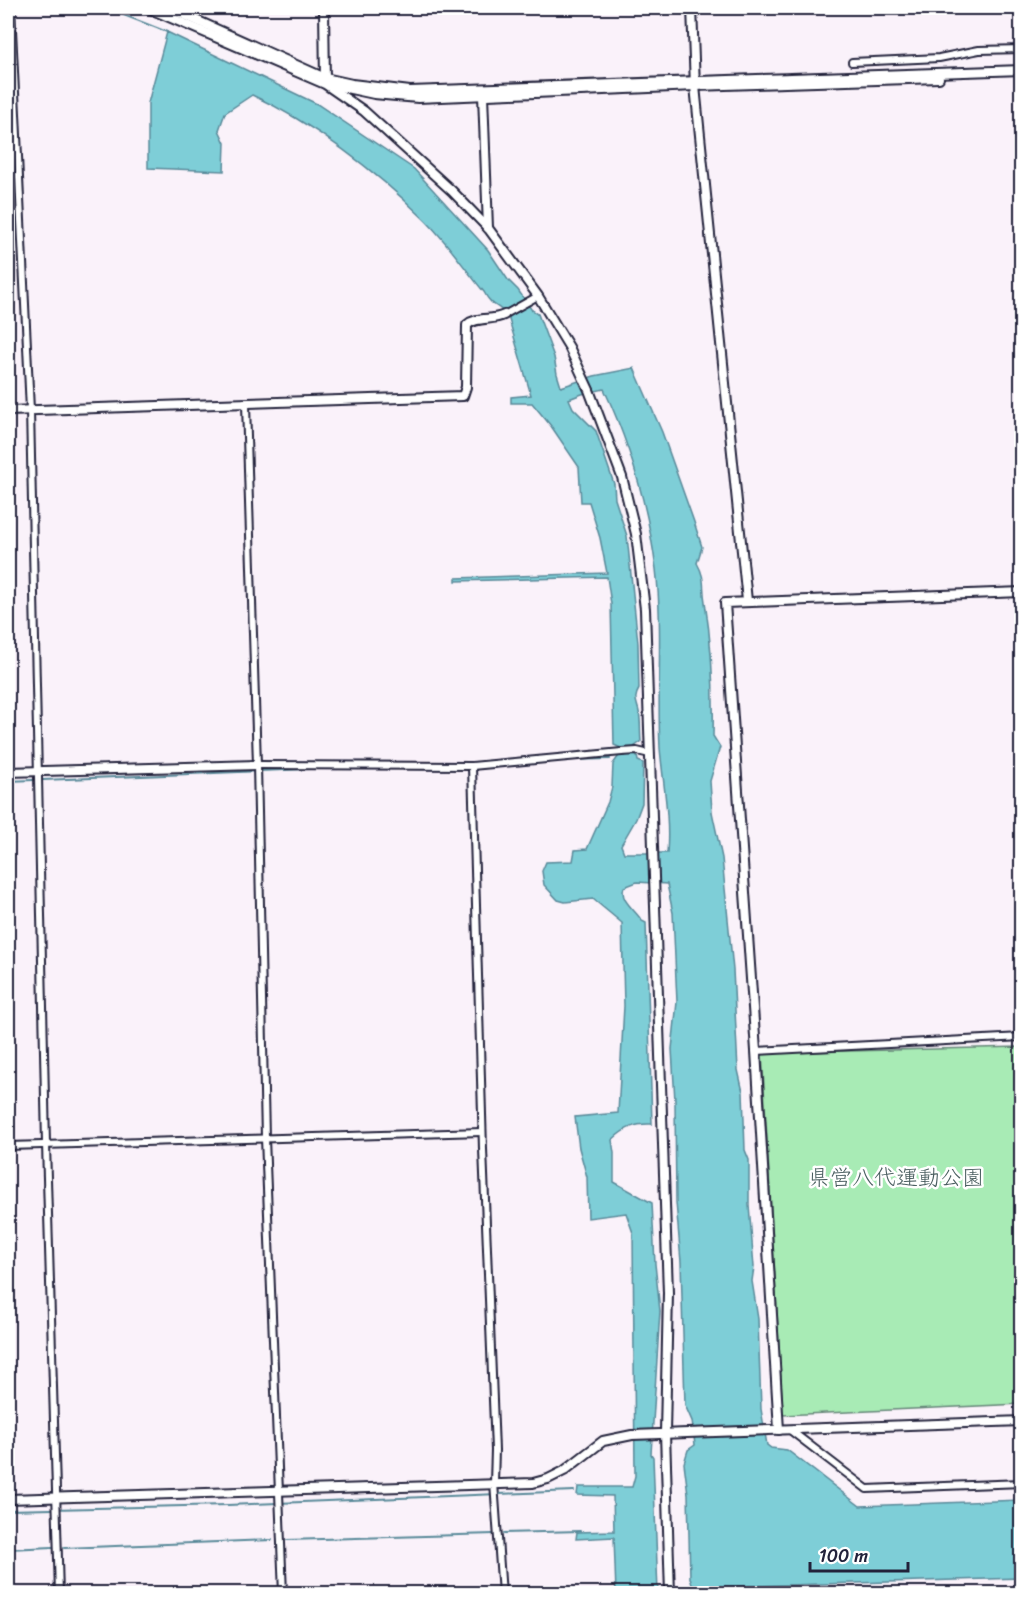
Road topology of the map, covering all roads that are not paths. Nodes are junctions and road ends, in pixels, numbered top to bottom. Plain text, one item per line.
1 (11, 8) edge
2 (148, 8) edge
3 (169, 8) edge
4 (324, 8) edge
5 (692, 8) edge
6 (1022, 49) edge
7 (852, 62) dead end
8 (1022, 72) edge
9 (325, 81) junction
10 (695, 83) junction
11 (483, 96) junction
12 (488, 228) junction
13 (538, 296) junction
14 (504, 315) joint
15 (246, 404) junction
16 (30, 410) junction
17 (8, 411) edge
18 (1022, 592) edge
19 (747, 601) junction
20 (650, 754) junction
21 (472, 766) junction
22 (257, 769) junction
23 (38, 771) junction
24 (8, 772) edge
25 (1022, 1037) edge
26 (756, 1051) junction
27 (482, 1132) junction
28 (265, 1138) junction
29 (46, 1144) junction
30 (8, 1146) edge
31 (1022, 1421) edge
32 (779, 1430) junction
33 (790, 1430) junction
34 (665, 1433) junction
35 (494, 1484) junction
36 (1022, 1484) edge
37 (278, 1490) junction
38 (55, 1498) junction
39 (8, 1499) edge
40 (59, 1593) edge
41 (283, 1593) edge
42 (502, 1593) edge
43 (670, 1593) edge

1 - 16 street
2 - 9 street
3 - 9 street
4 - 9 street
5 - 10 street
6 - 7 street
8 - 10 street
9 - 10 street
9 - 11 street
9 - 12 street
10 - 11 street
10 - 19 street
11 - 12 street
12 - 13 street
13 - 14 street
13 - 20 street
14 - 15 street
15 - 16 street
15 - 22 street
16 - 17 street
16 - 23 street
18 - 19 street
19 - 26 street
20 - 21 street
20 - 34 street
21 - 22 street
21 - 27 street
22 - 23 street
22 - 28 street
23 - 24 street
23 - 29 street
25 - 26 street
26 - 32 street
27 - 28 street
27 - 35 street
28 - 29 street
28 - 37 street
29 - 30 street
29 - 38 street
31 - 33 street
32 - 33 street
32 - 34 street
33 - 36 street
34 - 35 street
34 - 43 street
35 - 37 street
35 - 42 street
37 - 38 street
37 - 41 street
38 - 39 street
38 - 40 street

